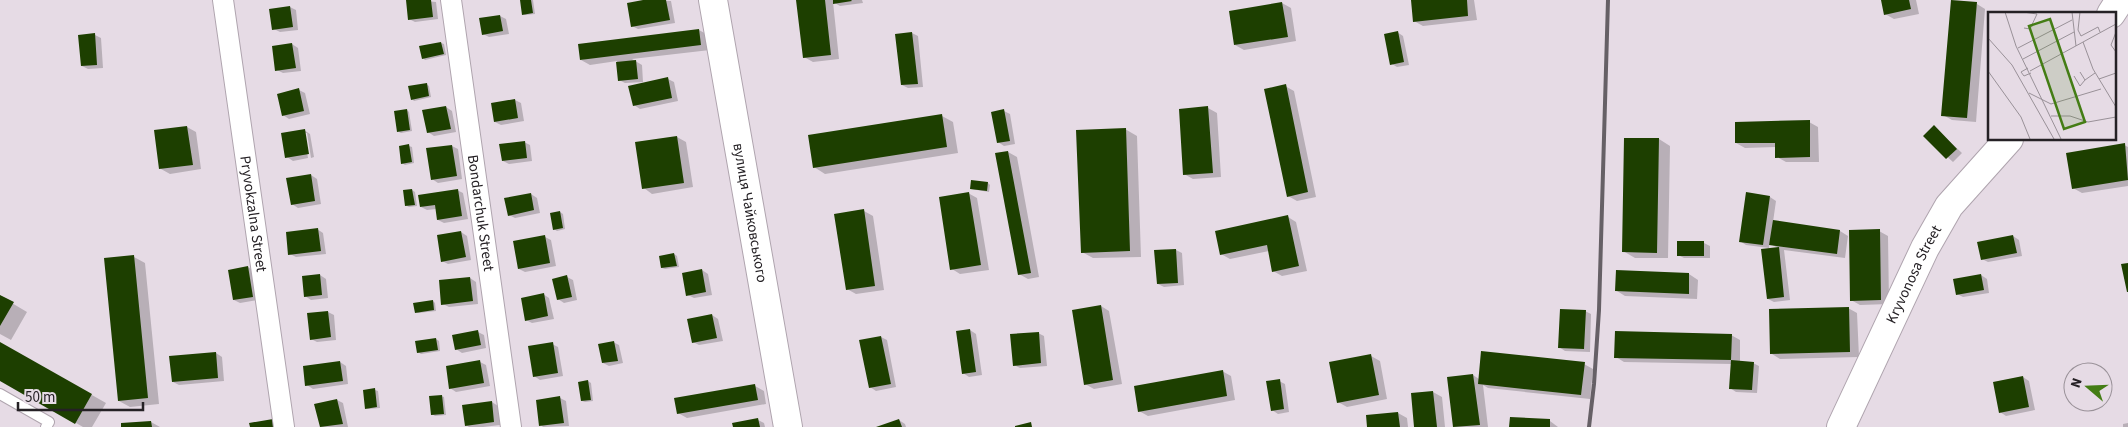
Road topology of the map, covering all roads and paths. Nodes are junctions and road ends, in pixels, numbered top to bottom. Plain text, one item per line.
1 (223, 0) edge
2 (451, 0) edge
3 (713, 0) edge
4 (2120, 0) edge
5 (2112, 12) edge
6 (2008, 140) edge
7 (0, 394) edge
8 (46, 427) edge
9 (284, 427) edge
10 (511, 427) edge
11 (788, 427) edge
12 (1841, 427) edge

1 - 9 street, Pryvokzalna Street
2 - 10 street, Bondarchuk Street
3 - 11 street, вулиця Чайковського
4 - 5 street
6 - 12 street, Kryvonosa Street
7 - 8 lane

